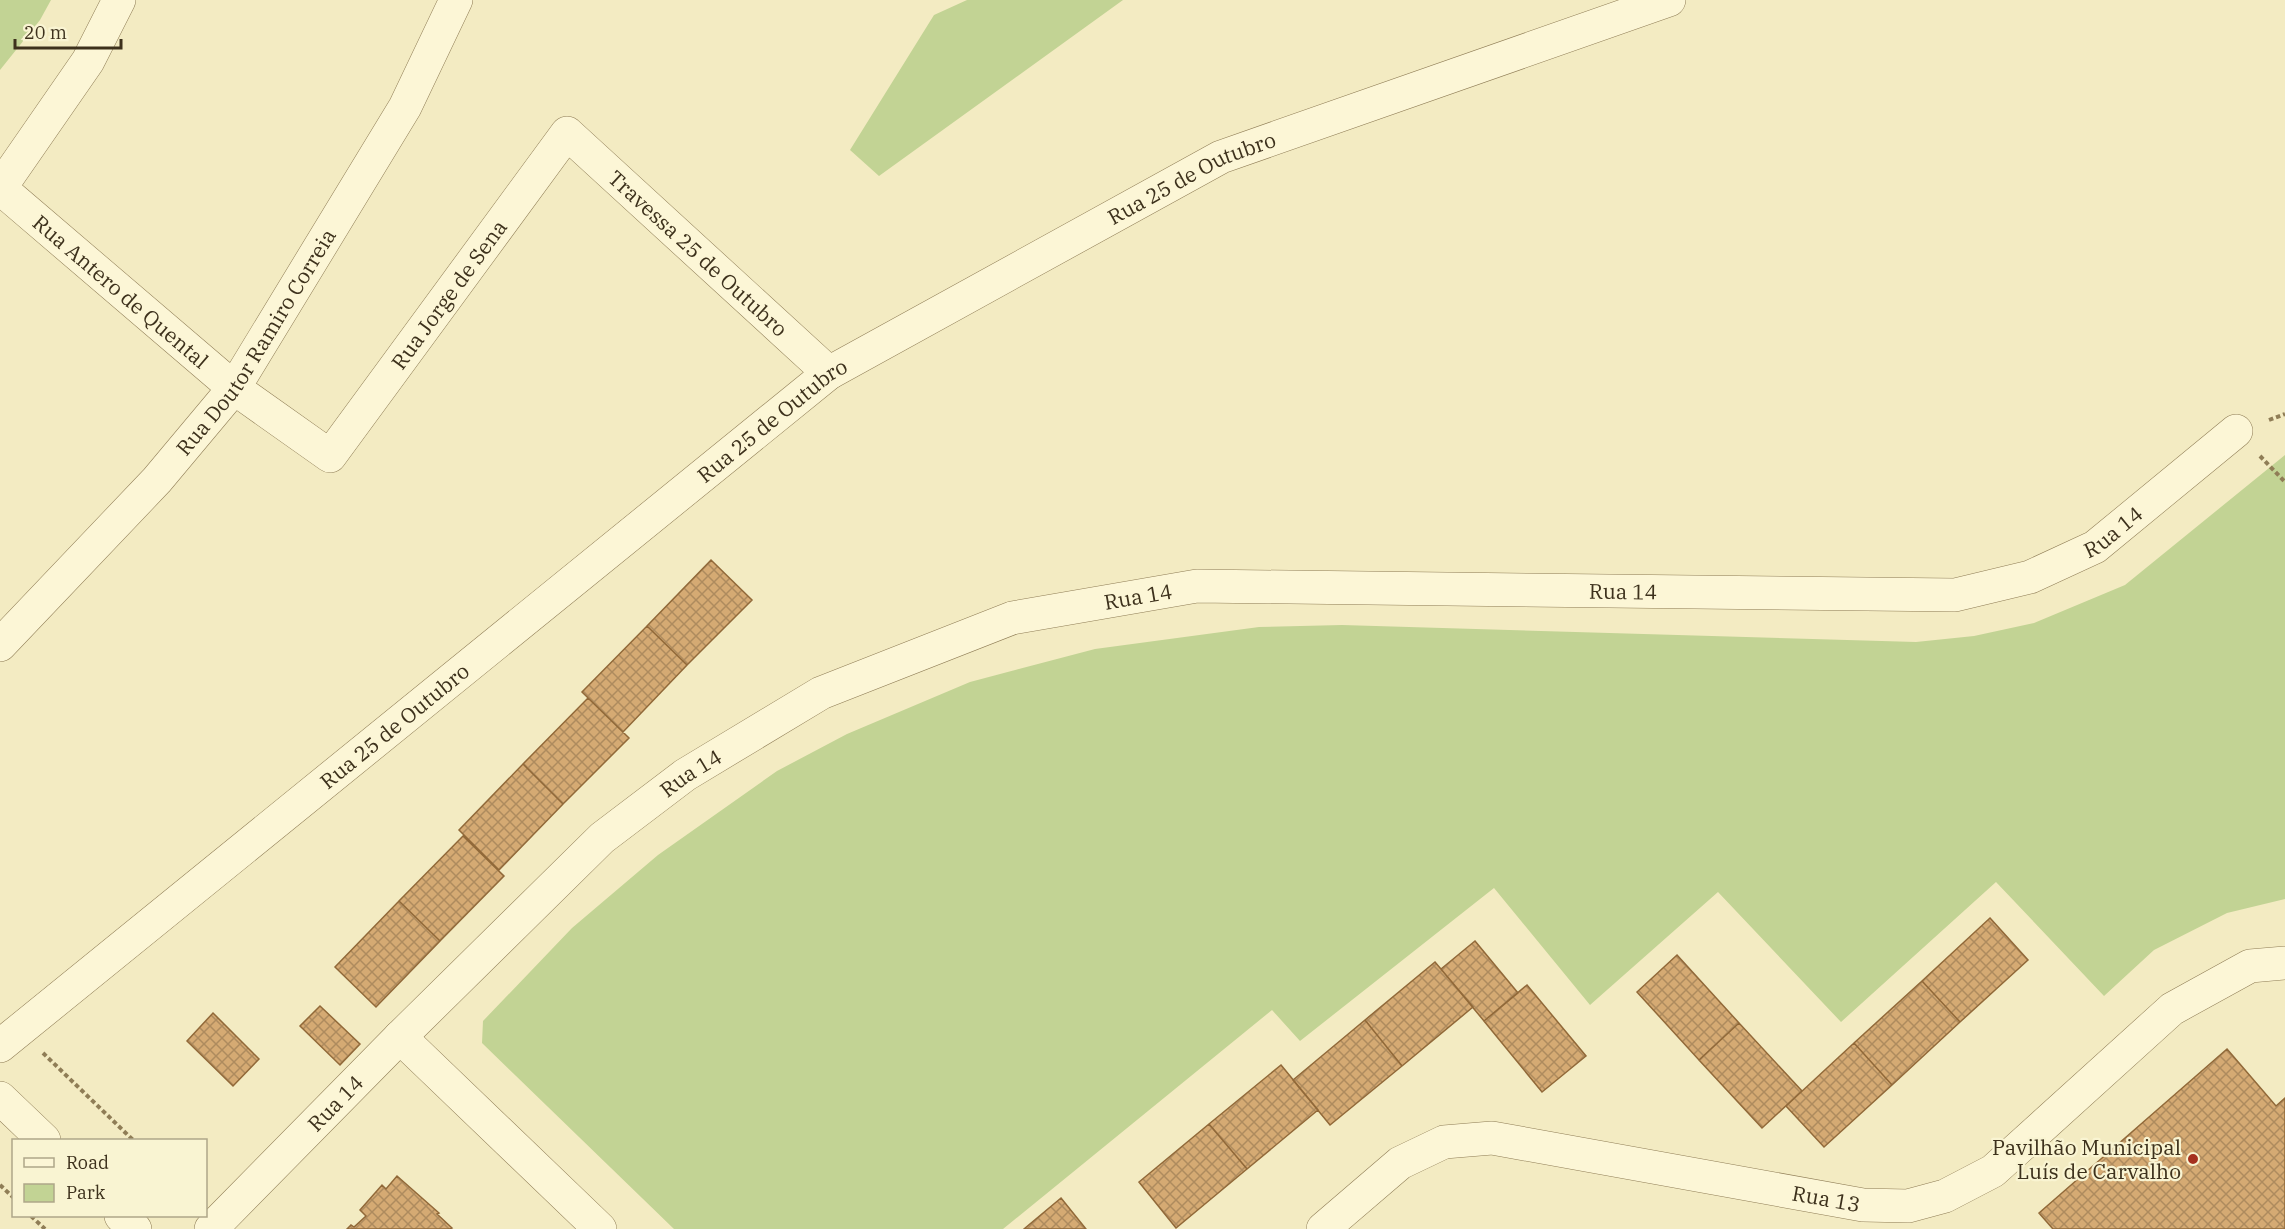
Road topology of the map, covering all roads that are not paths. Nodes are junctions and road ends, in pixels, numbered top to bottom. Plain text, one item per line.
1 (119, 0) edge
2 (456, 0) edge
3 (1669, 0) edge
4 (567, 133) joint
5 (0, 188) edge
6 (829, 373) junction
7 (234, 388) junction
8 (2236, 430) dead end
9 (330, 456) joint
10 (0, 645) edge
11 (2285, 963) edge
12 (400, 1037) junction
13 (0, 1046) edge
14 (0, 1098) edge
15 (43, 1139) edge
16 (123, 1217) edge
17 (135, 1229) edge
18 (211, 1229) edge
19 (600, 1229) edge
20 (1323, 1229) edge

1 - 5 street
2 - 7 street, Rua Doutor Ramiro Correia
3 - 6 street, Rua 25 de Outubro
4 - 6 street, Travessa 25 de Outubro
4 - 9 street, Rua Jorge de Sena
5 - 7 street, Rua Antero de Quental
6 - 13 street, Rua 25 de Outubro
7 - 9 street, Rua Antero de Quental
7 - 10 street, Rua Doutor Ramiro Correia
8 - 12 street, Rua 14
11 - 20 street, Rua 13
12 - 18 street, Rua 14
12 - 19 street
14 - 15 street
16 - 17 street

